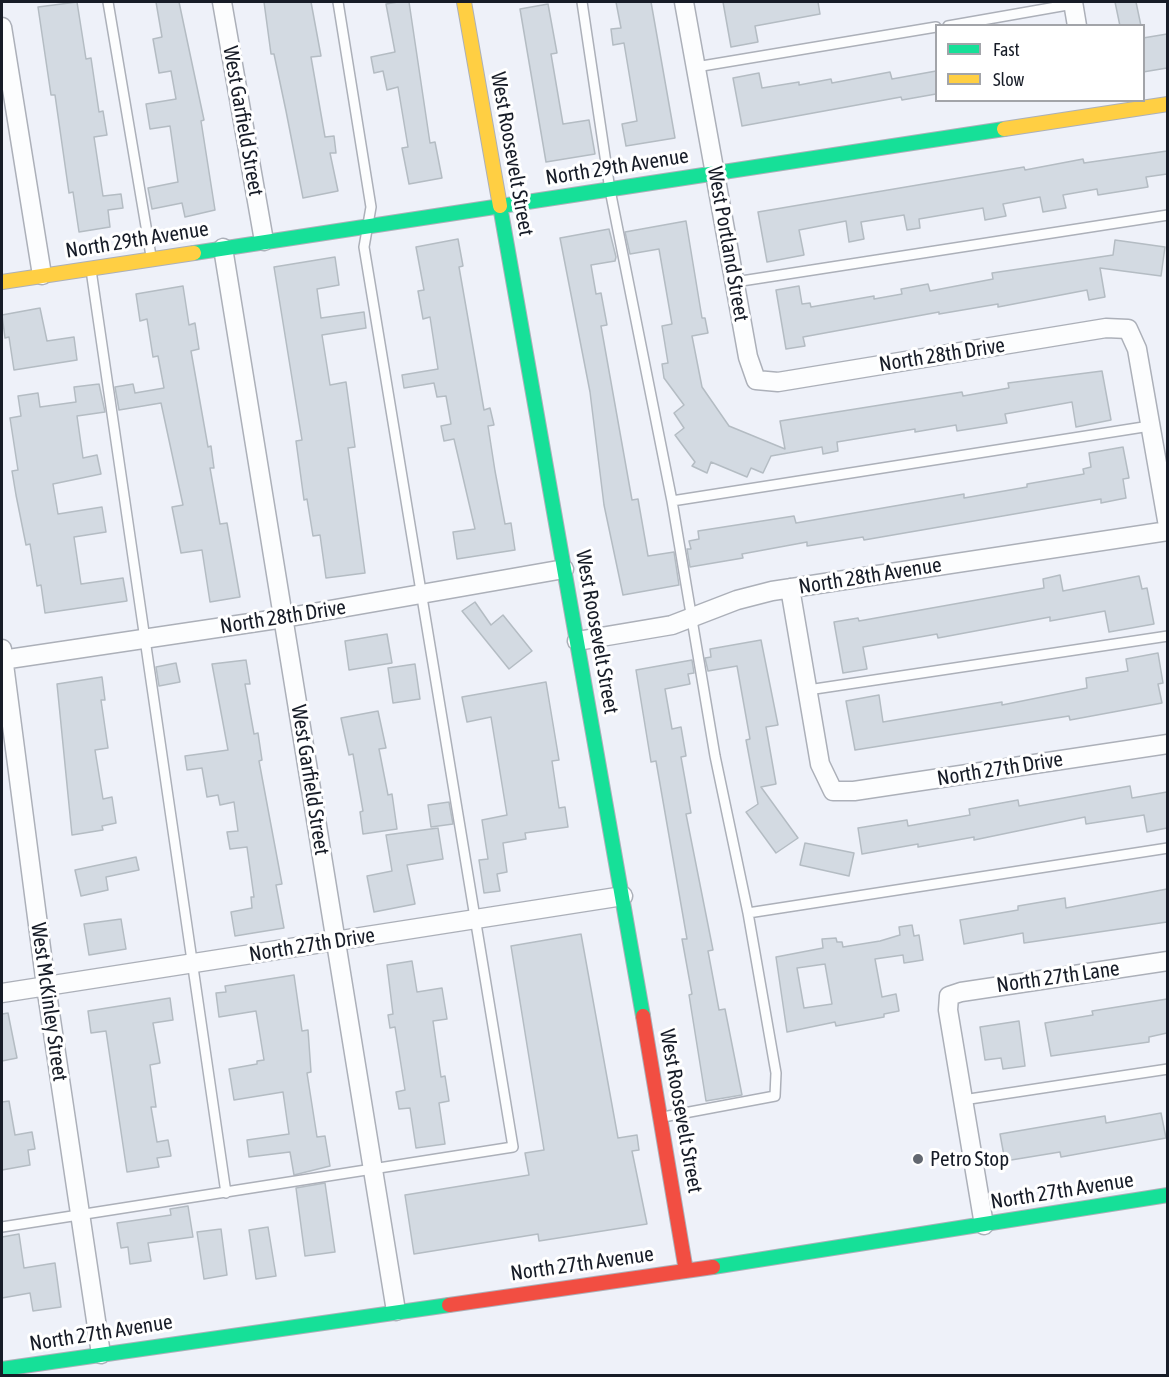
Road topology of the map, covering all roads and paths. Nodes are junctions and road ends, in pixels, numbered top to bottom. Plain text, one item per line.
1 (108, 2) edge
2 (222, 2) edge
3 (338, 2) edge
4 (464, 2) edge
5 (582, 2) edge
6 (684, 2) edge
7 (1073, 3) edge
8 (959, 24) edge
9 (1077, 24) edge
10 (2, 27) edge
11 (935, 27) edge
12 (696, 67) junction
13 (1167, 104) edge
14 (1091, 108) edge
15 (715, 173) junction
16 (610, 189) junction
17 (500, 207) junction
18 (1167, 215) edge
19 (367, 226) junction
20 (264, 242) junction
21 (223, 248) junction
22 (151, 259) junction
23 (90, 268) junction
24 (42, 276) junction
25 (2, 282) edge
26 (735, 282) junction
27 (756, 380) joint
28 (1150, 426) junction
29 (672, 501) junction
30 (1167, 528) edge
31 (564, 569) junction
32 (790, 588) junction
33 (423, 593) junction
34 (284, 618) junction
35 (691, 618) junction
36 (1167, 636) edge
37 (145, 638) junction
38 (577, 641) junction
39 (2, 657) edge
40 (808, 690) junction
41 (1167, 744) edge
42 (1167, 848) edge
43 (623, 896) junction
44 (748, 913) junction
45 (477, 919) junction
46 (336, 941) junction
47 (1167, 961) edge
48 (191, 963) junction
49 (46, 986) junction
50 (2, 993) edge
51 (1167, 1070) edge
52 (963, 1100) junction
53 (660, 1117) junction
54 (373, 1170) junction
55 (226, 1193) junction
56 (1167, 1195) edge
57 (80, 1215) junction
58 (984, 1225) junction
59 (2, 1227) edge
60 (686, 1271) junction
61 (396, 1311) junction
62 (101, 1354) junction
63 (2, 1370) edge

1 - 22 lane
2 - 20 street, West Garfield Street
3 - 19 lane
4 - 17 street, West Roosevelt Street
5 - 16 lane
6 - 12 street, West Portland Street
7 - 8 lane
7 - 9 street
10 - 24 street
11 - 12 lane
12 - 15 street, West Portland Street
13 - 14 street, North 29th Avenue
14 - 15 street, North 29th Avenue
15 - 16 street, North 29th Avenue
15 - 26 street, West Portland Street
16 - 17 street, North 29th Avenue
16 - 29 lane
17 - 19 street, North 29th Avenue
17 - 31 street, West Roosevelt Street
18 - 26 lane
19 - 20 street, North 29th Avenue
19 - 33 lane
20 - 21 street, North 29th Avenue
21 - 22 street, North 29th Avenue
21 - 34 street, West Garfield Street
22 - 23 street, North 29th Avenue
23 - 24 street, North 29th Avenue
23 - 37 lane
24 - 25 street, North 29th Avenue
26 - 27 street, West Portland Street
27 - 28 street, North 28th Drive
28 - 29 lane
28 - 30 street
29 - 35 lane
30 - 32 street, North 28th Avenue
31 - 33 street, North 28th Drive
31 - 38 street, West Roosevelt Street
32 - 35 street, North 28th Avenue
32 - 40 street
33 - 34 street, North 28th Drive
33 - 45 lane
34 - 37 street, North 28th Drive
34 - 46 street, West Garfield Street
35 - 38 street, North 28th Avenue
35 - 44 lane
36 - 40 lane
37 - 39 street, North 28th Drive
37 - 48 lane
38 - 43 street, West Roosevelt Street
39 - 49 street, West McKinley Street
40 - 41 street, North 27th Drive
42 - 44 lane
43 - 45 street, North 27th Drive
43 - 53 street, West Roosevelt Street
44 - 53 lane
45 - 46 street, North 27th Drive
45 - 54 lane
46 - 48 street, North 27th Drive
46 - 54 street, West Garfield Street
47 - 52 street, North 27th Lane
48 - 49 street, North 27th Drive
48 - 55 lane
49 - 50 street, North 27th Drive
49 - 57 street, West McKinley Street
51 - 52 lane
52 - 58 street
53 - 60 street, West Roosevelt Street
54 - 55 lane
54 - 61 street, West Garfield Street
55 - 57 lane
56 - 58 street, North 27th Avenue
57 - 59 lane
57 - 62 street, West McKinley Street
58 - 60 street, North 27th Avenue
60 - 61 street, North 27th Avenue
61 - 62 street, North 27th Avenue
62 - 63 street, North 27th Avenue

